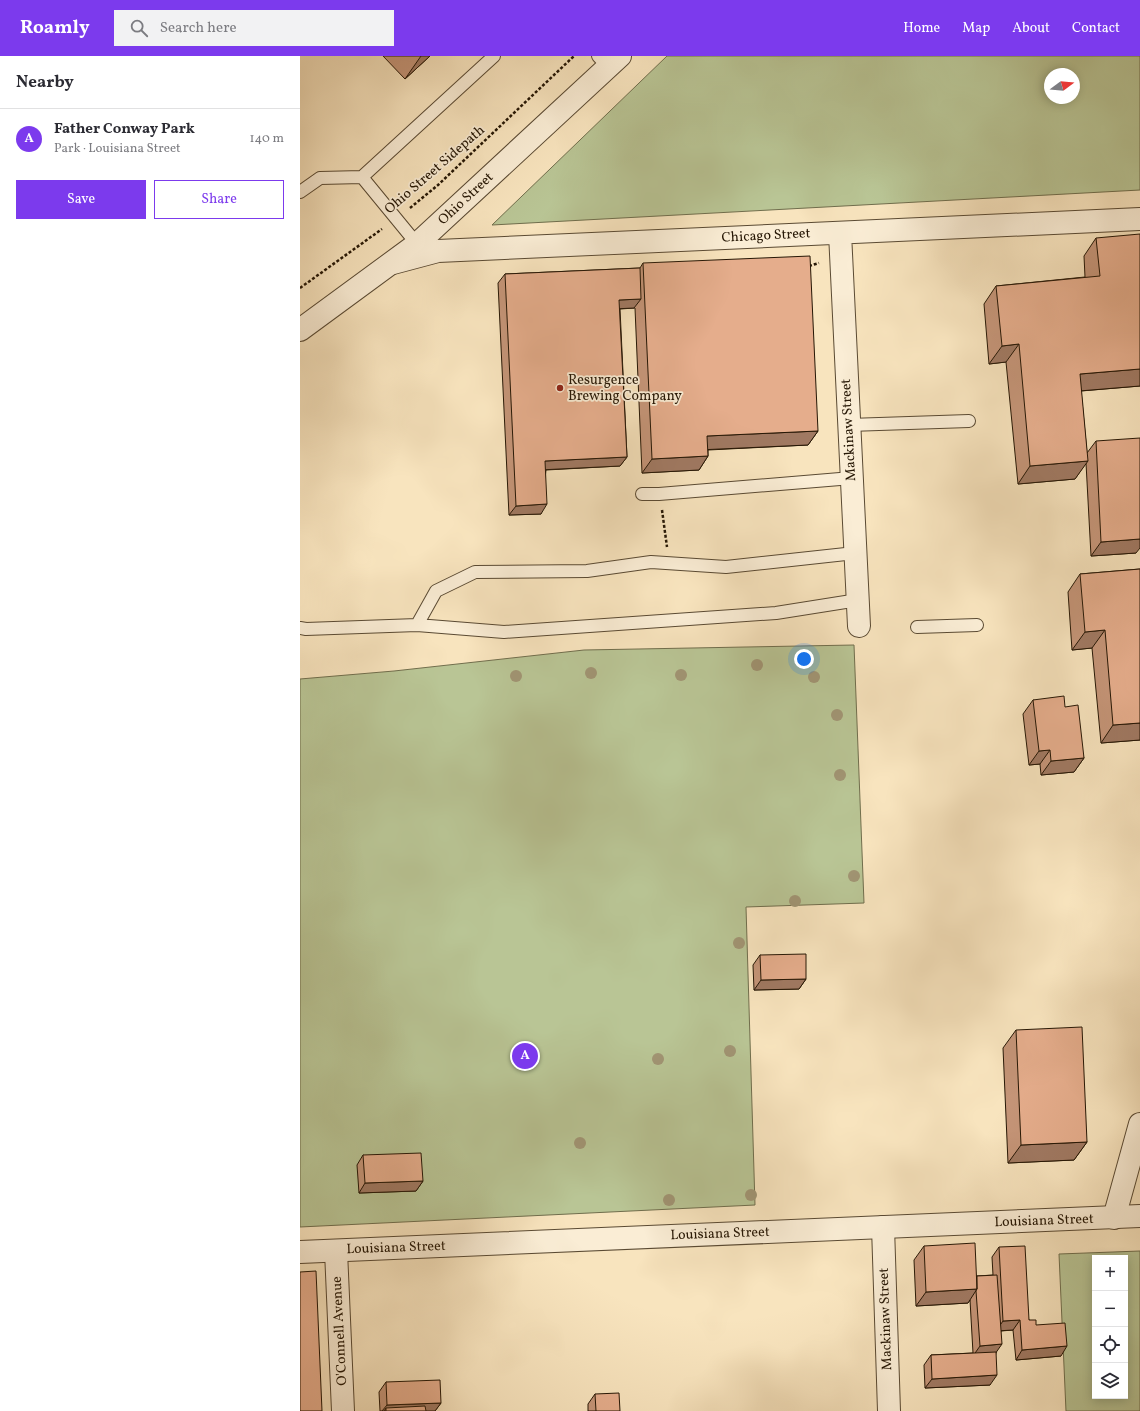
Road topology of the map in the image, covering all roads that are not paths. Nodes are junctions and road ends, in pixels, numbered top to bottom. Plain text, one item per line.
1 (494, 56) edge
2 (609, 60) edge
3 (362, 177) junction
4 (300, 192) edge
5 (1140, 220) edge
6 (840, 233) junction
7 (418, 244) junction
8 (392, 262) junction
9 (300, 330) edge
10 (969, 421) dead end
11 (849, 425) junction
12 (852, 478) junction
13 (642, 494) dead end
14 (855, 554) junction
15 (858, 600) junction
16 (417, 625) junction
17 (977, 625) dead end
18 (859, 626) dead end
19 (917, 627) dead end
20 (300, 628) edge
21 (1140, 1124) edge
22 (1140, 1216) edge
23 (1114, 1218) junction
24 (883, 1227) junction
25 (336, 1251) junction
26 (300, 1252) edge
27 (344, 1411) edge
28 (889, 1411) edge

1 - 3 lane
2 - 7 street, Ohio Street
3 - 4 lane
3 - 7 lane
5 - 6 street, Chicago Street
6 - 8 street, Chicago Street
6 - 11 street, Mackinaw Street
7 - 8 street, Ohio Street
8 - 9 street, Ohio Street
10 - 11 lane
11 - 12 street, Mackinaw Street
12 - 13 lane
12 - 14 street, Mackinaw Street
14 - 15 street, Mackinaw Street
14 - 16 lane
15 - 16 lane
15 - 18 street, Mackinaw Street
16 - 20 lane
17 - 19 lane
21 - 23 street
22 - 23 street, Louisiana Street
23 - 24 street, Louisiana Street
24 - 25 street, Louisiana Street
24 - 28 street, Mackinaw Street
25 - 26 street, Louisiana Street
25 - 27 street, O'Connell Avenue

